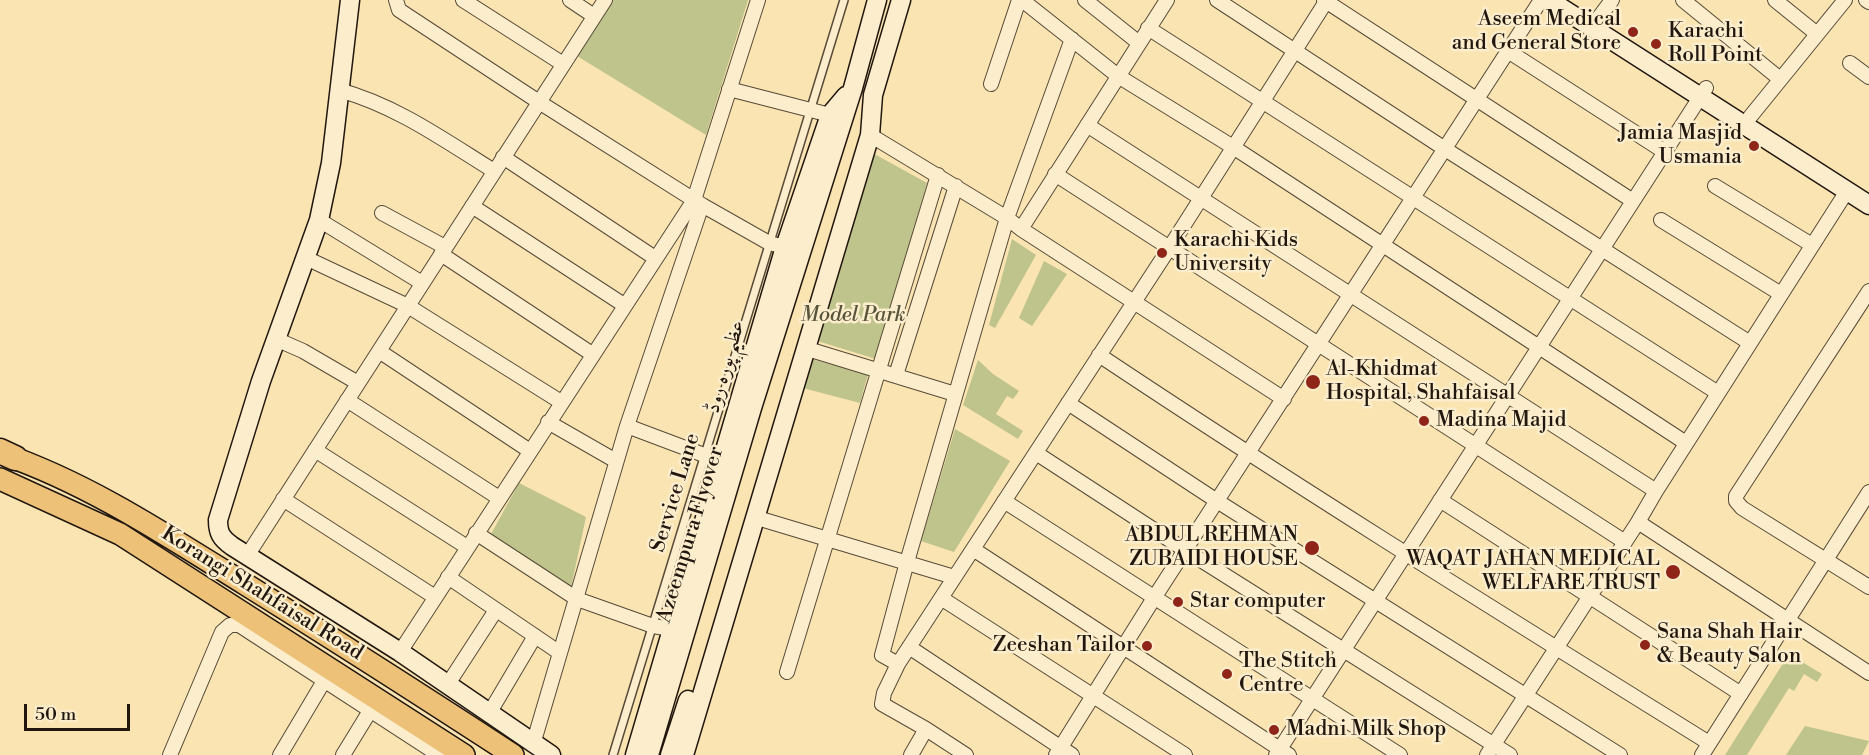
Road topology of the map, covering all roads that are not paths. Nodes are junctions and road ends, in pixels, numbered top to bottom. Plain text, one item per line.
1 (350, 0) edge
2 (396, 0) edge
3 (463, 0) edge
4 (570, 0) edge
5 (604, 0) edge
6 (758, 0) edge
7 (844, 0) edge
8 (877, 0) edge
9 (902, 0) edge
10 (1020, 0) edge
11 (1085, 0) edge
12 (1167, 0) edge
13 (1217, 0) edge
14 (1541, 0) edge
15 (1549, 0) edge
16 (1566, 0) edge
17 (1612, 0) edge
18 (1683, 0) edge
19 (1775, 0) edge
20 (1845, 0) edge
21 (1326, 1) edge
22 (594, 16) junction
23 (1597, 20) junction
24 (1148, 28) junction
25 (1817, 34) junction
26 (1072, 39) junction
27 (1139, 43) junction
28 (1295, 50) junction
29 (1508, 51) junction
30 (1851, 63) dead end
31 (563, 64) junction
32 (1118, 76) junction
33 (1869, 77) edge
34 (1780, 79) junction
35 (991, 84) dead end
36 (853, 87) junction
37 (729, 89) junction
38 (339, 90) junction
39 (1703, 93) junction
40 (1477, 99) junction
41 (1263, 101) junction
42 (539, 102) junction
43 (810, 109) junction
44 (830, 115) junction
45 (1750, 117) junction
46 (1087, 126) junction
47 (864, 140) junction
48 (1233, 147) junction
49 (1445, 149) junction
50 (1665, 152) junction
51 (504, 157) junction
52 (494, 171) junction
53 (1055, 174) junction
54 (938, 175) junction
55 (956, 186) junction
56 (1715, 186) dead end
57 (1847, 191) junction
58 (1869, 193) edge
59 (1414, 198) junction
60 (1200, 199) junction
61 (1633, 201) junction
62 (698, 202) junction
63 (1869, 205) edge
64 (472, 206) junction
65 (382, 213) dead end
66 (1007, 218) junction
67 (319, 220) junction
68 (1661, 220) dead end
69 (1021, 229) junction
70 (777, 245) junction
71 (1383, 245) junction
72 (1812, 245) junction
73 (1170, 247) junction
74 (1602, 249) junction
75 (443, 251) junction
76 (306, 258) junction
77 (655, 258) junction
78 (422, 283) junction
79 (1869, 291) edge
80 (1781, 294) junction
81 (1350, 295) junction
82 (1571, 297) junction
83 (1134, 302) junction
84 (624, 305) junction
85 (408, 306) junction
86 (278, 340) junction
87 (1750, 343) junction
88 (1318, 345) junction
89 (1539, 346) junction
90 (811, 350) dead end
91 (379, 351) junction
92 (592, 354) junction
93 (1100, 355) junction
94 (879, 371) junction
95 (896, 375) junction
96 (358, 383) junction
97 (1718, 393) junction
98 (956, 394) junction
99 (1507, 395) junction
100 (1284, 399) junction
101 (347, 400) junction
102 (561, 402) junction
103 (1068, 403) junction
104 (548, 422) junction
105 (627, 426) junction
106 (1686, 443) junction
107 (1475, 445) junction
108 (315, 450) junction
109 (530, 451) junction
110 (1036, 453) junction
111 (5, 454) edge
112 (1248, 454) junction
113 (704, 455) junction
114 (723, 460) junction
115 (616, 461) junction
116 (0, 479) edge
117 (1656, 490) junction
118 (1869, 492) edge
119 (499, 498) junction
120 (283, 499) junction
121 (1440, 500) junction
122 (1004, 501) junction
123 (1217, 501) junction
124 (754, 517) junction
125 (1638, 522) junction
126 (476, 533) junction
127 (826, 539) junction
128 (1625, 542) junction
129 (467, 548) junction
130 (973, 549) junction
131 (1185, 550) junction
132 (1406, 555) junction
133 (247, 556) junction
134 (1826, 560) junction
135 (907, 562) junction
136 (448, 577) junction
137 (954, 578) junction
138 (1869, 587) edge
139 (435, 597) junction
140 (1588, 597) junction
141 (577, 598) junction
142 (940, 598) junction
143 (1154, 598) junction
144 (1376, 602) junction
145 (496, 610) junction
146 (1789, 621) junction
147 (662, 628) junction
148 (536, 636) junction
149 (909, 647) junction
150 (1123, 648) junction
151 (1556, 648) junction
152 (1344, 651) junction
153 (400, 652) junction
154 (560, 653) junction
155 (898, 664) junction
156 (787, 672) dead end
157 (1869, 673) edge
158 (324, 681) junction
159 (448, 684) junction
160 (1741, 694) junction
161 (1525, 696) junction
162 (1092, 697) junction
163 (1312, 699) junction
164 (370, 711) junction
165 (490, 712) junction
166 (926, 729) junction
167 (534, 741) junction
168 (1706, 749) edge
169 (1490, 750) edge
170 (1063, 753) edge
171 (1282, 753) edge
172 (170, 755) edge
173 (280, 755) edge
174 (343, 755) edge
175 (439, 755) edge
176 (464, 755) edge
177 (513, 755) edge
178 (551, 755) edge
179 (613, 755) edge
180 (635, 755) edge
181 (649, 755) edge
182 (670, 755) edge
183 (684, 755) edge
184 (911, 755) edge
185 (966, 755) edge
186 (1185, 755) edge
187 (1400, 755) edge
188 (1510, 755) edge
189 (1620, 755) edge

1 - 38 main road
2 - 42 street
3 - 31 street
4 - 22 street
5 - 22 street
6 - 37 street
7 - 43 lane, Service Lane
8 - 36 main road, عظیم پورہ روڈ
9 - 47 main road
10 - 26 street
10 - 35 street
11 - 27 street
12 - 24 street
13 - 28 street
14 - 29 street
15 - 39 main road
16 - 23 main road
17 - 23 street
18 - 34 street
19 - 25 street
20 - 25 street
21 - 28 street
21 - 40 street
22 - 31 street
23 - 39 main road
24 - 27 street
24 - 41 street
25 - 34 street
26 - 32 street
26 - 66 street
27 - 32 street
28 - 41 street
28 - 49 street
29 - 40 street
29 - 50 street
30 - 33 street
31 - 42 street
32 - 46 street
32 - 48 street
34 - 45 street
36 - 44 main road, عظیم پورہ روڈ
36 - 181 main road, Azeempura Flyover
37 - 43 street
37 - 62 street
38 - 52 street
38 - 67 main road
39 - 45 main road
39 - 50 street
39 - 57 main road
40 - 49 street
40 - 61 street
41 - 48 street
41 - 59 street
42 - 51 street
42 - 62 street
43 - 44 street
43 - 70 lane, Service Lane
44 - 70 main road, عظیم پورہ روڈ
45 - 58 main road
46 - 53 street
46 - 60 street
47 - 54 street
47 - 124 main road
47 - 182 main road
48 - 60 street
48 - 71 street
49 - 59 street
49 - 74 street
50 - 61 street
51 - 52 street
51 - 77 street
52 - 64 street
53 - 69 street
53 - 73 street
54 - 55 street
54 - 94 street
55 - 66 street
55 - 95 street
56 - 72 street
57 - 63 main road
57 - 72 street
59 - 71 street
59 - 82 street
60 - 73 street
60 - 81 street
61 - 74 street
62 - 70 street
62 - 77 street
62 - 105 street
64 - 75 street
64 - 84 street
65 - 75 street
66 - 69 street
66 - 98 street
67 - 76 main road
67 - 78 street
68 - 80 street
69 - 83 street
70 - 113 lane, Service Lane
70 - 114 main road, عظیم پورہ روڈ
71 - 81 street
71 - 89 street
72 - 80 street
73 - 83 street
73 - 88 street
74 - 82 street
74 - 87 street
75 - 78 street
75 - 92 street
76 - 85 street
76 - 86 main road
77 - 84 street
78 - 85 street
79 - 134 street
80 - 87 street
81 - 88 street
81 - 99 street
82 - 89 street
82 - 97 street
83 - 93 street
83 - 100 street
84 - 92 street
85 - 91 street
85 - 102 street
86 - 96 street
86 - 133 main road
87 - 97 street
88 - 100 street
88 - 107 street
89 - 99 street
89 - 106 street
90 - 94 street
91 - 96 street
91 - 109 street
92 - 102 street
93 - 103 street
93 - 112 street
94 - 95 street
94 - 127 street
95 - 98 street
96 - 101 street
97 - 106 street
98 - 135 street
99 - 107 street
99 - 117 street
100 - 112 street
101 - 108 street
101 - 119 street
102 - 104 street
103 - 110 street
103 - 123 street
104 - 109 street
104 - 115 street
105 - 113 street
105 - 115 street
106 - 117 street
107 - 121 street
107 - 128 street
108 - 120 street
108 - 129 street
109 - 119 street
110 - 122 street
110 - 131 street
111 - 177 main road, Korangi Shahfaisal Road
112 - 123 street
112 - 132 street
113 - 114 street
113 - 147 lane, Service Lane
114 - 147 main road, عظیم پورہ روڈ
115 - 141 street
116 - 176 main road, Korangi Shahfaisal Road
117 - 125 street
118 - 134 street
119 - 126 street
120 - 133 street
120 - 139 street
121 - 132 street
121 - 140 street
122 - 130 street
122 - 143 street
123 - 131 street
123 - 144 street
124 - 127 street
124 - 183 main road
125 - 128 street
125 - 146 street
126 - 129 street
126 - 141 street
127 - 135 street
127 - 156 street
128 - 140 street
129 - 136 street
130 - 137 street
130 - 150 street
131 - 143 street
131 - 152 street
132 - 144 street
132 - 151 street
133 - 153 main road
134 - 138 street
134 - 146 street
135 - 137 street
135 - 155 street
136 - 139 street
136 - 145 street
137 - 142 street
139 - 153 street
140 - 151 street
140 - 160 street
141 - 147 street
141 - 154 street
142 - 149 street
142 - 162 street
143 - 150 street
143 - 163 street
144 - 152 street
144 - 161 street
145 - 148 street
145 - 159 street
146 - 157 street
146 - 160 street
147 - 179 lane, Service Lane
147 - 180 main road, عظیم پورہ روڈ
148 - 154 street
148 - 165 street
149 - 155 street
149 - 170 street
150 - 162 street
150 - 171 street
151 - 161 street
151 - 168 street
152 - 163 street
152 - 169 street
153 - 159 main road
154 - 167 street
155 - 166 street
158 - 164 street
158 - 172 street
158 - 173 street
159 - 165 main road
160 - 168 street
161 - 169 street
161 - 189 street
162 - 170 street
162 - 186 street
163 - 171 street
163 - 187 street
164 - 174 street
164 - 175 street
165 - 167 main road
166 - 184 street
166 - 185 street
167 - 178 main road
169 - 188 street

